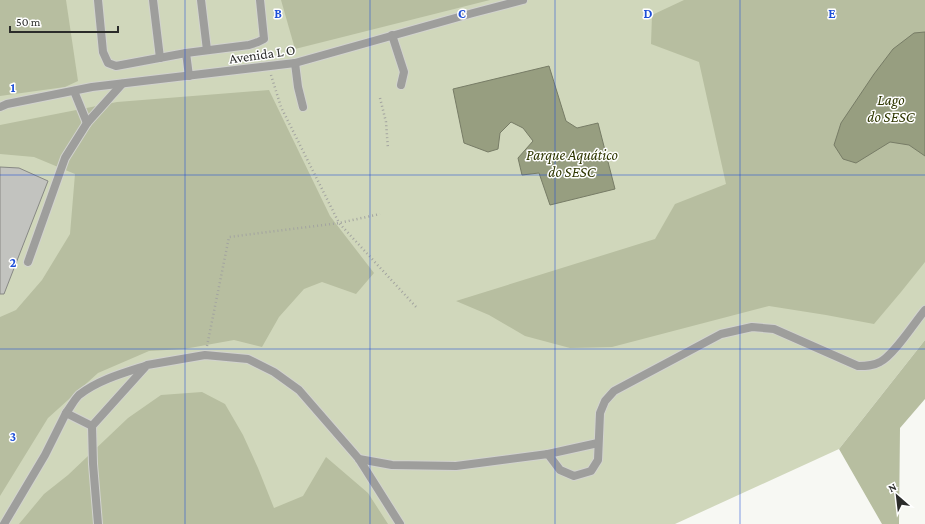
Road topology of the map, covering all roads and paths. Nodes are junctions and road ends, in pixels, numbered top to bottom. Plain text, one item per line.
1 (98, 0) edge
2 (153, 0) edge
3 (201, 0) edge
4 (260, 0) edge
5 (523, 0) edge
6 (392, 35) junction
7 (207, 50) junction
8 (186, 53) junction
9 (160, 58) junction
10 (295, 63) junction
11 (268, 67) junction
12 (188, 76) junction
13 (122, 84) junction
14 (401, 85) dead end
15 (74, 91) junction
16 (380, 98) dead end
17 (303, 107) dead end
18 (0, 108) edge
19 (87, 123) junction
20 (388, 148) dead end
21 (380, 214) dead end
22 (339, 223) junction
23 (28, 262) dead end
24 (418, 309) dead end
25 (925, 310) edge
26 (205, 355) junction
27 (147, 365) junction
28 (66, 413) junction
29 (92, 426) junction
30 (598, 443) junction
31 (548, 454) junction
32 (359, 459) junction
33 (4, 524) edge
34 (98, 524) edge
35 (400, 524) edge

1 - 9 lane
2 - 9 lane
3 - 7 lane
4 - 7 lane
5 - 6 lane, Avenida L O
6 - 10 lane, Avenida L O
6 - 14 lane
7 - 8 lane
8 - 9 lane
8 - 12 lane
10 - 11 lane, Avenida L O
10 - 17 lane
11 - 12 lane, Avenida L O
11 - 22 path
12 - 13 lane, Avenida L O
13 - 15 lane, Avenida L O
13 - 19 lane
15 - 18 lane, Avenida L O
15 - 19 lane
16 - 20 path
19 - 23 lane
21 - 22 path
22 - 24 path
22 - 26 path
25 - 30 lane
26 - 27 lane
26 - 32 lane
27 - 28 lane
27 - 29 lane
28 - 29 lane
28 - 33 lane
29 - 34 lane
30 - 31 lane
30 - 31 lane
31 - 32 lane
32 - 35 lane

